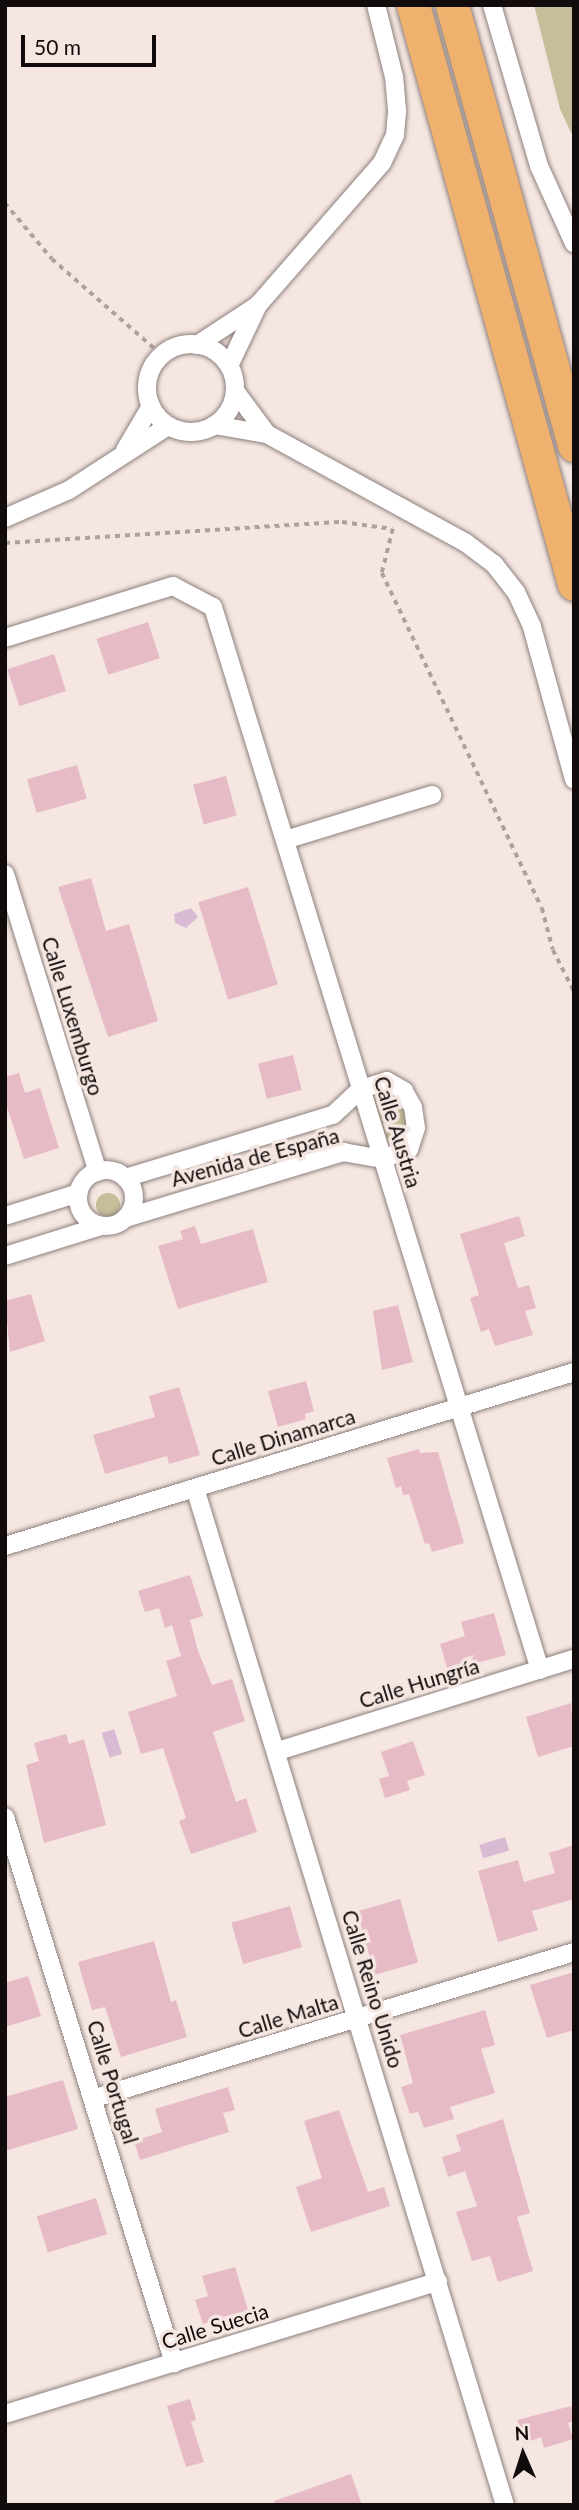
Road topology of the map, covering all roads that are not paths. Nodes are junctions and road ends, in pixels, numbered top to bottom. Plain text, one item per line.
1 (376, 5) edge
2 (413, 5) edge
3 (452, 5) edge
4 (492, 5) edge
5 (573, 240) edge
6 (258, 305) junction
7 (197, 345) junction
8 (229, 366) junction
9 (235, 391) junction
10 (150, 406) junction
11 (214, 425) junction
12 (168, 426) junction
13 (267, 434) junction
14 (574, 445) edge
15 (123, 453) junction
16 (5, 518) edge
17 (574, 584) edge
18 (5, 638) edge
19 (574, 779) edge
20 (432, 795) dead end
21 (285, 841) junction
22 (5, 873) edge
23 (13, 925) edge
24 (361, 1089) junction
25 (382, 1159) junction
26 (98, 1172) junction
27 (125, 1178) junction
28 (79, 1194) junction
29 (5, 1216) edge
30 (126, 1218) junction
31 (101, 1226) junction
32 (5, 1256) edge
33 (574, 1372) edge
34 (459, 1407) junction
35 (195, 1488) junction
36 (5, 1546) edge
37 (574, 1659) edge
38 (540, 1670) junction
39 (278, 1751) junction
40 (7, 1829) edge
41 (574, 1951) edge
42 (358, 2018) junction
43 (96, 2098) junction
44 (438, 2282) junction
45 (174, 2363) junction
46 (5, 2414) edge
47 (505, 2505) edge

1 - 6 street
2 - 17 highway
3 - 14 highway
4 - 5 street
6 - 7 street
6 - 8 street
7 - 8 street
7 - 10 street
8 - 9 street
9 - 11 street
9 - 13 street
10 - 12 street
10 - 15 street
11 - 12 street
11 - 13 street
12 - 15 street
13 - 19 street
15 - 16 street
18 - 21 street, Calle Austria
20 - 21 street
21 - 24 street, Calle Austria
22 - 23 street, Calle Luxemburgo
23 - 26 street, Calle Luxemburgo
24 - 25 street, Calle Austria
24 - 25 street
24 - 27 street, Avenida de España
25 - 30 street, Avenida de España
25 - 34 street, Calle Austria
26 - 27 street
26 - 28 street
27 - 30 street
28 - 29 street
28 - 31 street
30 - 31 street
31 - 32 street
33 - 34 street, Calle Dinamarca
34 - 35 street, Calle Dinamarca
34 - 38 street, Calle Austria
35 - 36 street, Calle Dinamarca
35 - 39 street, Calle Reino Unido
37 - 38 street, Calle Hungría
38 - 39 street, Calle Hungría
39 - 42 street, Calle Reino Unido
40 - 43 street, Calle Portugal
41 - 42 street, Calle Malta
42 - 43 street, Calle Malta
42 - 44 street, Calle Reino Unido
43 - 45 street, Calle Portugal
44 - 45 street, Calle Suecia
44 - 47 street, Calle Reino Unido
45 - 46 street, Calle Suecia

